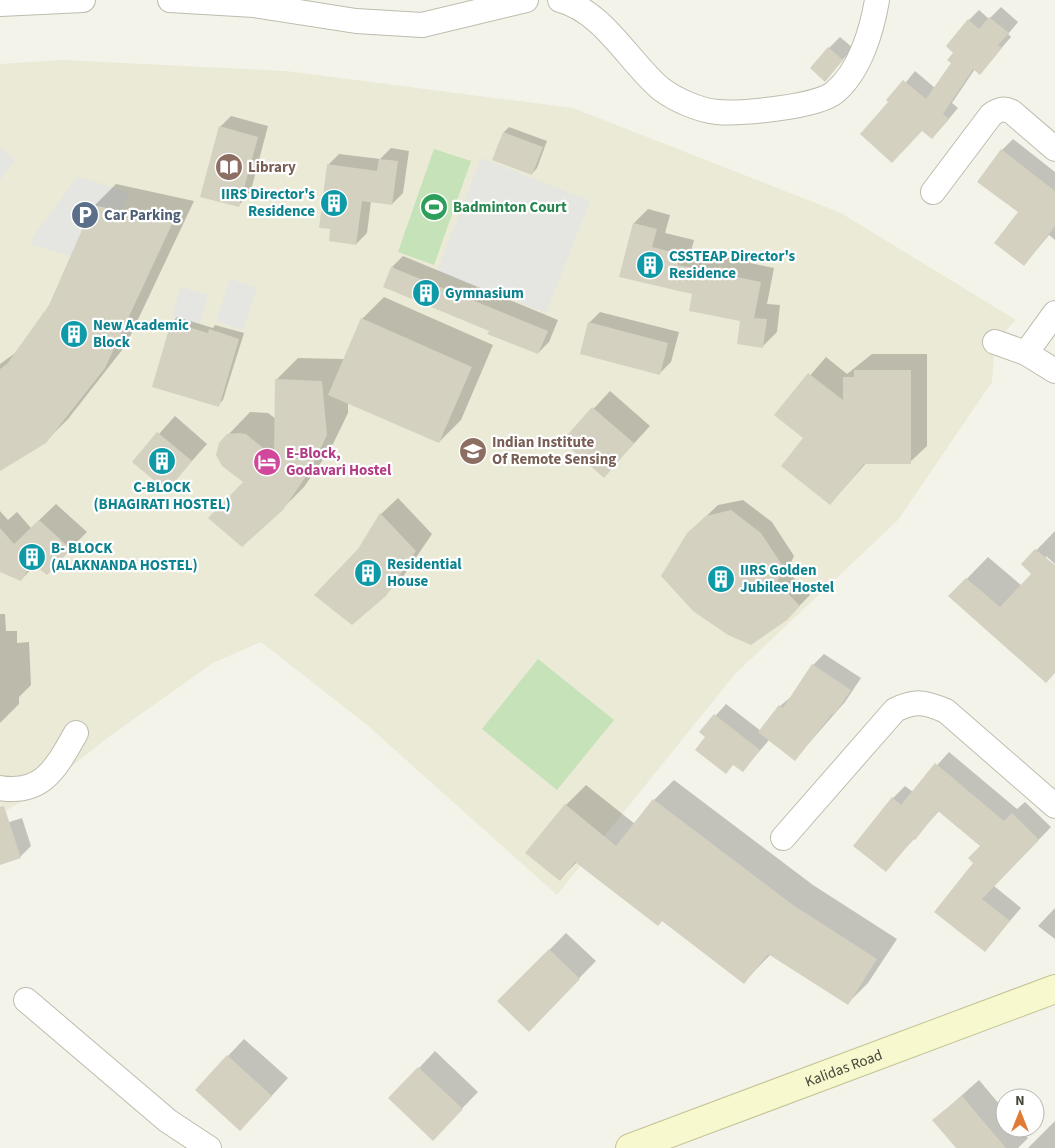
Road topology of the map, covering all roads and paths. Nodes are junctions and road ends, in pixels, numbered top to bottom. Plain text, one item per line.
1 (83, 0) edge
2 (170, 0) edge
3 (526, 0) edge
4 (560, 0) edge
5 (877, 0) edge
6 (0, 4) edge
7 (1055, 149) edge
8 (932, 192) dead end
9 (1055, 313) edge
10 (995, 342) dead end
11 (1026, 353) junction
12 (1055, 371) edge
13 (76, 734) dead end
14 (0, 788) edge
15 (1055, 806) edge
16 (783, 838) dead end
17 (1055, 989) edge
18 (26, 1000) dead end
19 (209, 1148) edge
20 (630, 1148) edge

1 - 6 street
2 - 3 street
4 - 5 street
7 - 8 street
9 - 11 street
10 - 11 street
11 - 12 street
13 - 14 street
15 - 16 street
17 - 20 street, Kalidas Road
18 - 19 street

